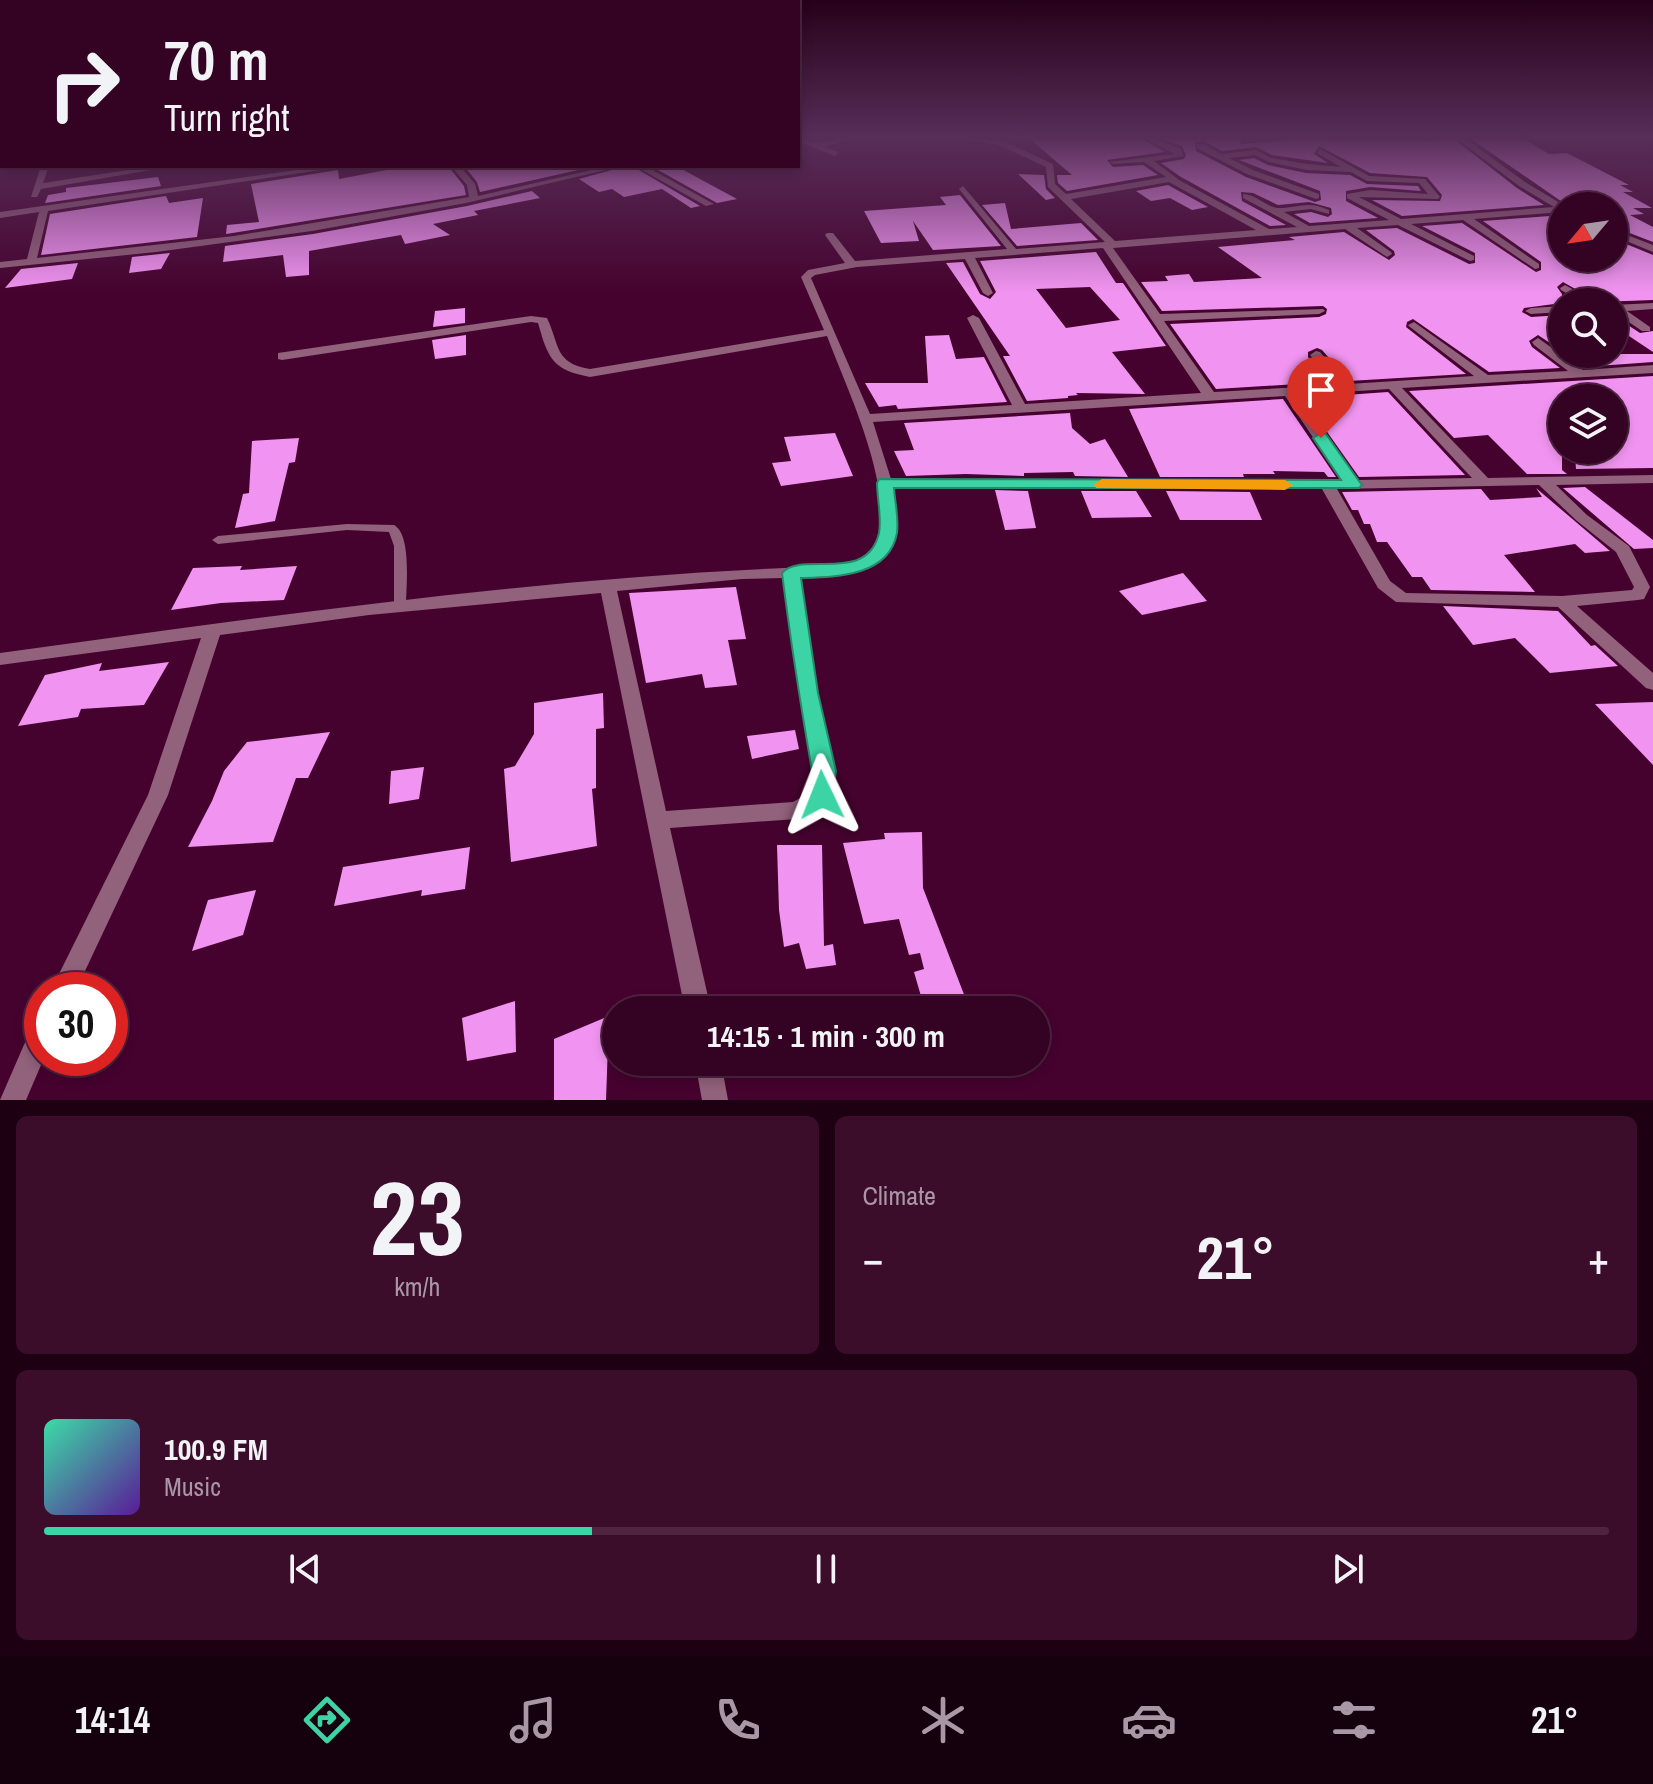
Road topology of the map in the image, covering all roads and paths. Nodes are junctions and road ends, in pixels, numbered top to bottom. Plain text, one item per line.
1 (36, 190) edge
2 (174, 190) edge
3 (472, 190) edge
4 (512, 190) edge
5 (684, 190) edge
6 (964, 190) edge
7 (1057, 190) edge
8 (1099, 190) edge
9 (1193, 190) edge
10 (1300, 190) edge
11 (1430, 190) edge
12 (1246, 196) dead end
13 (1316, 196) dead end
14 (1064, 197) junction
15 (474, 199) junction
16 (709, 204) dead end
17 (44, 209) junction
18 (1548, 210) edge
19 (1274, 211) junction
20 (27, 212) junction
21 (1326, 212) dead end
22 (0, 215) edge
23 (1465, 217) junction
24 (1404, 222) junction
25 (1349, 227) junction
26 (1310, 230) junction
27 (1269, 233) junction
28 (830, 235) dead end
29 (1628, 239) edge
30 (1111, 245) junction
31 (1653, 249) edge
32 (1014, 252) junction
33 (1387, 254) dead end
34 (968, 255) junction
35 (1470, 258) dead end
36 (31, 262) junction
37 (0, 265) edge
38 (852, 265) junction
39 (1535, 266) dead end
40 (988, 293) dead end
41 (1653, 306) edge
42 (1628, 307) edge
43 (1548, 310) edge
44 (1319, 311) dead end
45 (1531, 311) dead end
46 (1628, 317) edge
47 (973, 318) dead end
48 (1156, 318) junction
49 (1414, 325) dead end
50 (1646, 329) dead end
51 (831, 332) junction
52 (1538, 342) dead end
53 (1316, 355) dead end
54 (282, 356) dead end
55 (1653, 369) edge
56 (1581, 374) junction
57 (1485, 379) junction
58 (1391, 384) junction
59 (1344, 387) junction
60 (1288, 390) junction
61 (1209, 395) junction
62 (1019, 406) junction
63 (865, 418) junction
64 (1653, 479) edge
65 (1544, 482) junction
66 (885, 483) junction
67 (1486, 484) junction
68 (1327, 485) junction
69 (1353, 485) junction
70 (218, 540) dead end
71 (791, 573) junction
72 (608, 588) junction
73 (1562, 602) junction
74 (400, 606) junction
75 (213, 629) junction
76 (0, 659) edge
77 (1653, 683) edge
78 (658, 820) junction
79 (72, 972) edge
80 (695, 996) edge
81 (24, 1073) edge
82 (711, 1076) edge
83 (12, 1100) edge
84 (715, 1100) edge

1 - 20 street
2 - 17 street
3 - 15 street
4 - 15 street
5 - 16 street
6 - 32 street
7 - 14 street
8 - 14 street
9 - 27 street
10 - 13 street
11 - 24 street
12 - 19 street
14 - 30 street
15 - 36 street
17 - 20 street
17 - 36 street
18 - 23 street
19 - 21 street
19 - 26 street
20 - 22 street
23 - 24 street
23 - 39 street
24 - 25 street
24 - 35 street
25 - 26 street
25 - 33 street
26 - 27 street
27 - 30 street
28 - 38 street
29 - 31 street
30 - 32 street
30 - 48 street
32 - 34 street
34 - 38 street
34 - 40 street
36 - 37 street
38 - 51 street
41 - 42 street
43 - 45 street
44 - 48 street
46 - 50 street
47 - 62 street
48 - 61 street
49 - 57 street
51 - 54 street
51 - 63 street
52 - 56 street
53 - 59 street
55 - 56 street
56 - 57 street
57 - 58 street
58 - 59 street
58 - 67 street
59 - 60 street
60 - 61 street
60 - 69 street
61 - 62 street
62 - 63 street
63 - 66 street
64 - 65 street
65 - 67 street
65 - 73 street
66 - 68 street
66 - 71 street
67 - 69 street
68 - 69 street
68 - 73 street
70 - 74 lane
71 - 72 street
71 - 78 street
72 - 74 street
72 - 78 street
73 - 77 street
74 - 75 street
75 - 76 street
75 - 79 street
78 - 80 street
81 - 83 street
82 - 84 street

